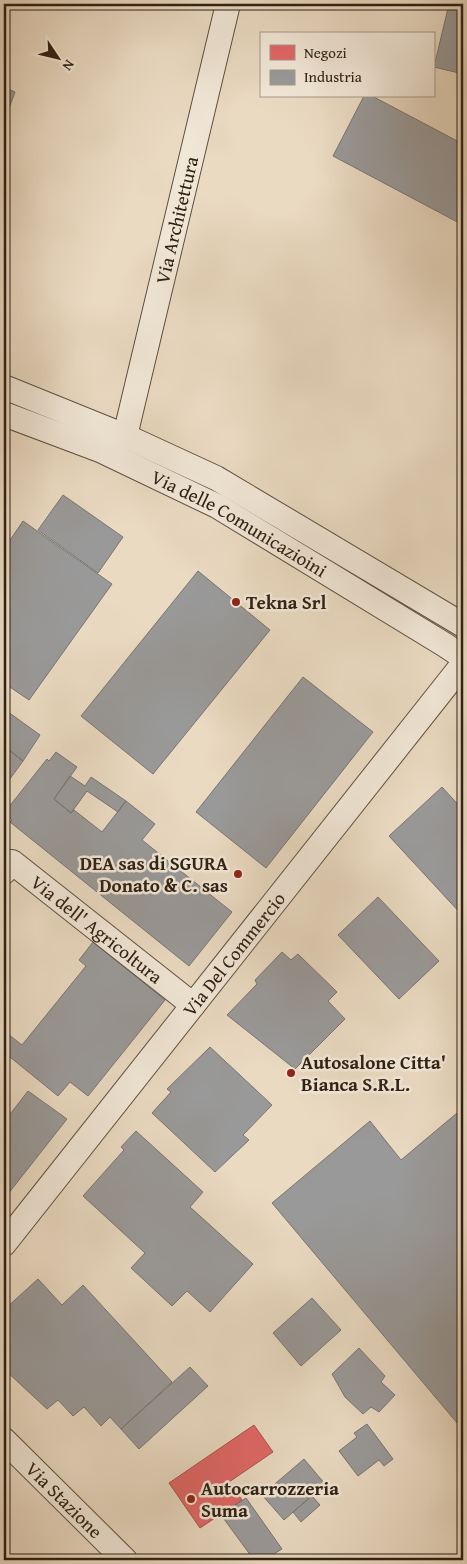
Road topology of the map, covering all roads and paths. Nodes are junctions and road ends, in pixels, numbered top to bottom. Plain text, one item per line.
1 (228, 4) edge
2 (4, 387) edge
3 (4, 414) edge
4 (125, 436) junction
5 (463, 625) edge
6 (463, 658) edge
7 (463, 664) edge
8 (4, 872) edge
9 (193, 1005) junction
10 (4, 1244) edge
11 (4, 1440) edge
12 (126, 1560) edge

1 - 4 street, Via Architettura
2 - 4 street, Via delle Comunicazioini
3 - 6 street, Via delle Comunicazioini
4 - 5 street, Via delle Comunicazioini
7 - 9 street, Via Del Commercio
8 - 9 street, Via dell' Agricoltura
9 - 10 street, Via Del Commercio
11 - 12 street, Via Stazione

